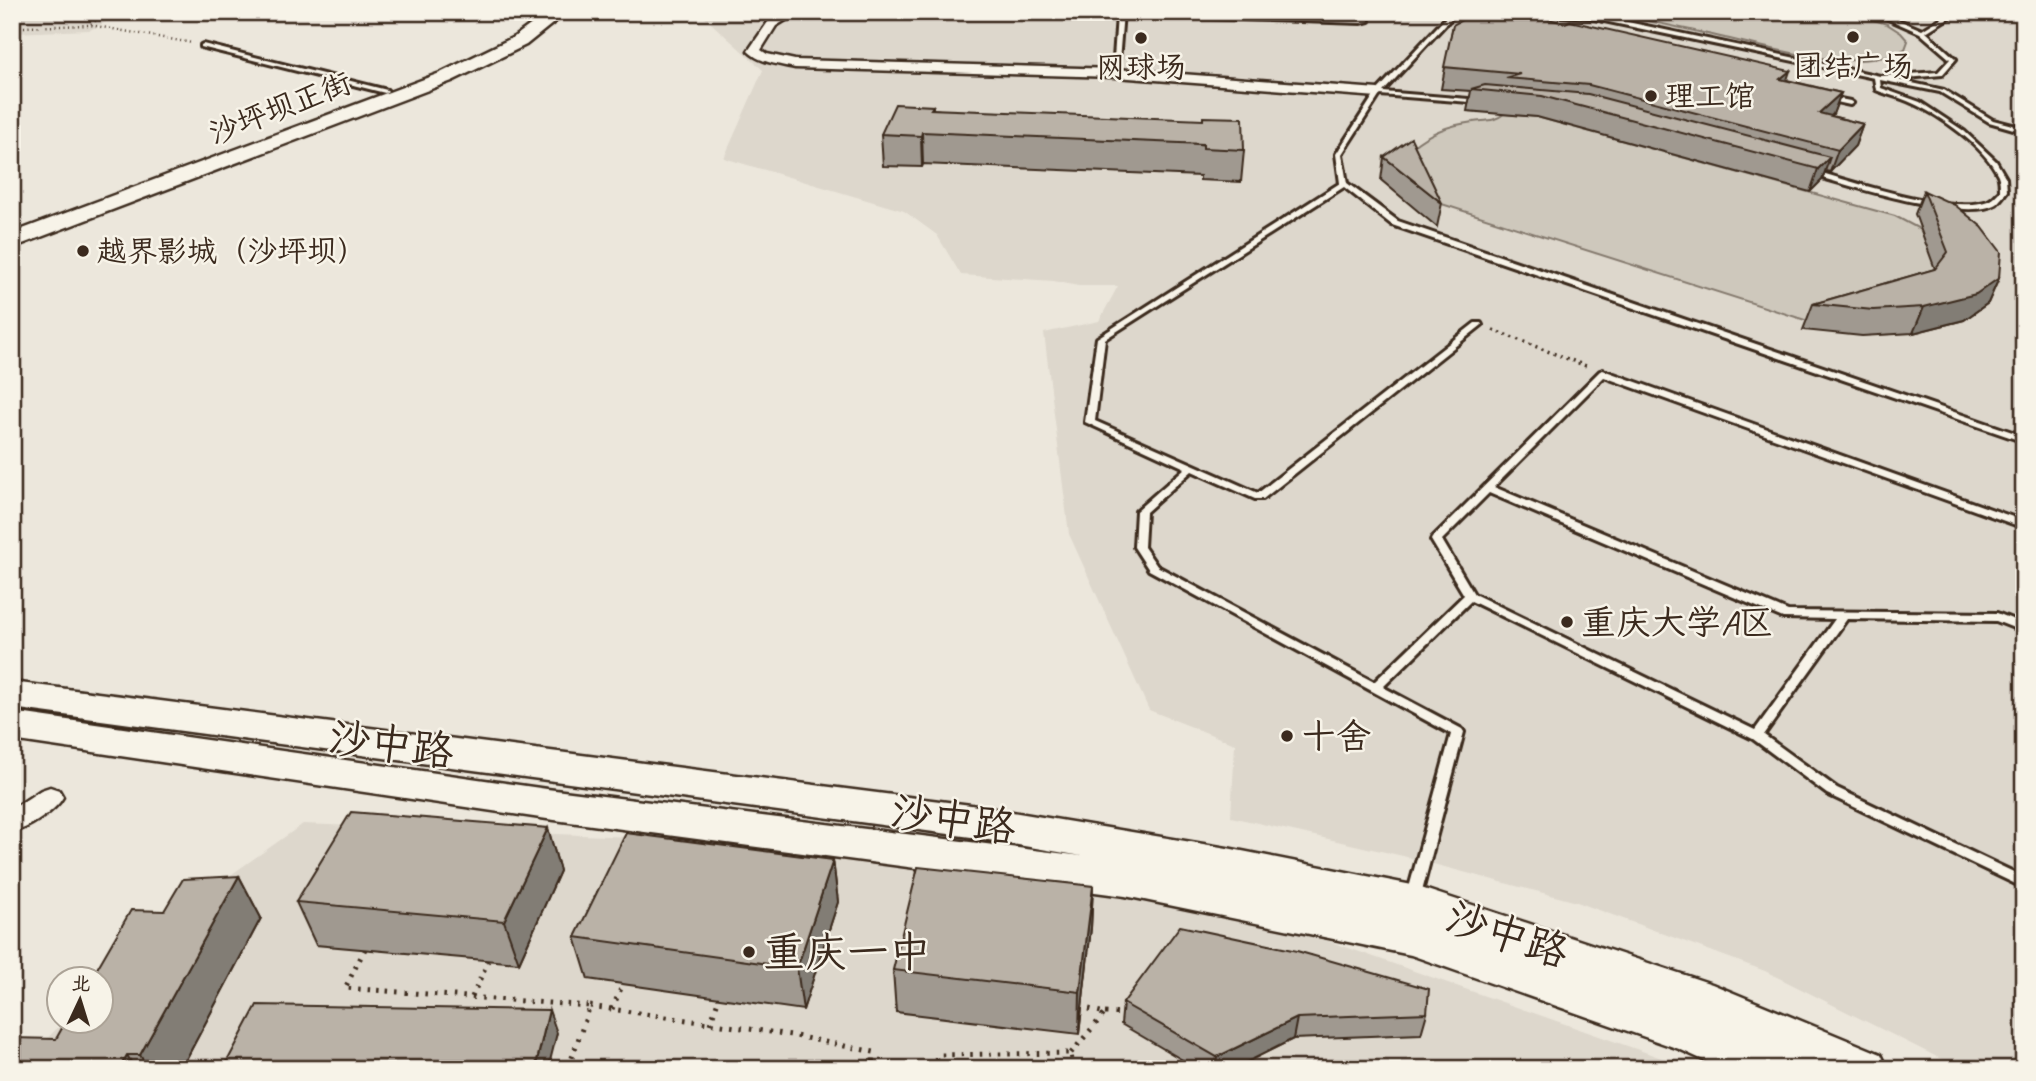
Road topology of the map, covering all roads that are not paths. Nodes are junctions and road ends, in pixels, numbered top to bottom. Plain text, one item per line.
1 (19, 12) edge
2 (542, 12) edge
3 (559, 12) edge
4 (794, 12) edge
5 (1103, 12) edge
6 (1365, 12) edge
7 (1454, 12) edge
8 (1502, 12) edge
9 (1875, 12) edge
10 (1955, 12) edge
11 (1120, 13) edge
12 (1180, 15) road end
13 (12, 17) edge
14 (1922, 32) junction
15 (203, 46) road end
16 (1116, 73) junction
17 (1877, 78) junction
18 (385, 91) junction
19 (1378, 93) junction
20 (1823, 97) edge
21 (1496, 103) edge
22 (1850, 103) dead end
23 (2024, 130) edge
24 (1805, 171) edge
25 (1343, 184) junction
26 (12, 231) edge
27 (12, 241) edge
28 (1479, 325) road end
29 (2024, 439) edge
30 (1191, 467) junction
31 (1488, 488) junction
32 (2024, 525) edge
33 (1469, 596) junction
34 (1844, 615) junction
35 (2024, 628) edge
36 (1376, 687) junction
37 (12, 695) edge
38 (12, 726) edge
39 (1757, 736) junction
40 (50, 797) dead end
41 (12, 823) edge
42 (2024, 883) edge
43 (1412, 903) junction
44 (1776, 1069) edge
45 (1864, 1069) edge

1 - 13 lane
2 - 18 main road, 沙坪坝正街
3 - 27 main road, 沙坪坝正街
4 - 16 street
5 - 11 lane
6 - 12 lane
7 - 19 lane
8 - 17 lane
9 - 14 lane
10 - 14 lane
11 - 16 lane
14 - 17 lane
15 - 18 lane
16 - 19 street
17 - 23 lane
17 - 24 lane
18 - 26 main road, 沙坪坝正街
19 - 21 lane
19 - 25 lane
20 - 22 lane
25 - 29 lane
25 - 30 lane
28 - 30 lane
30 - 36 lane
31 - 32 lane
31 - 33 lane
31 - 34 lane
33 - 36 lane
33 - 39 lane
34 - 35 lane
34 - 39 lane
36 - 43 lane
37 - 43 main road, 沙中路
38 - 44 main road, 沙中路
39 - 42 lane
40 - 41 street
43 - 45 main road, 沙中路

